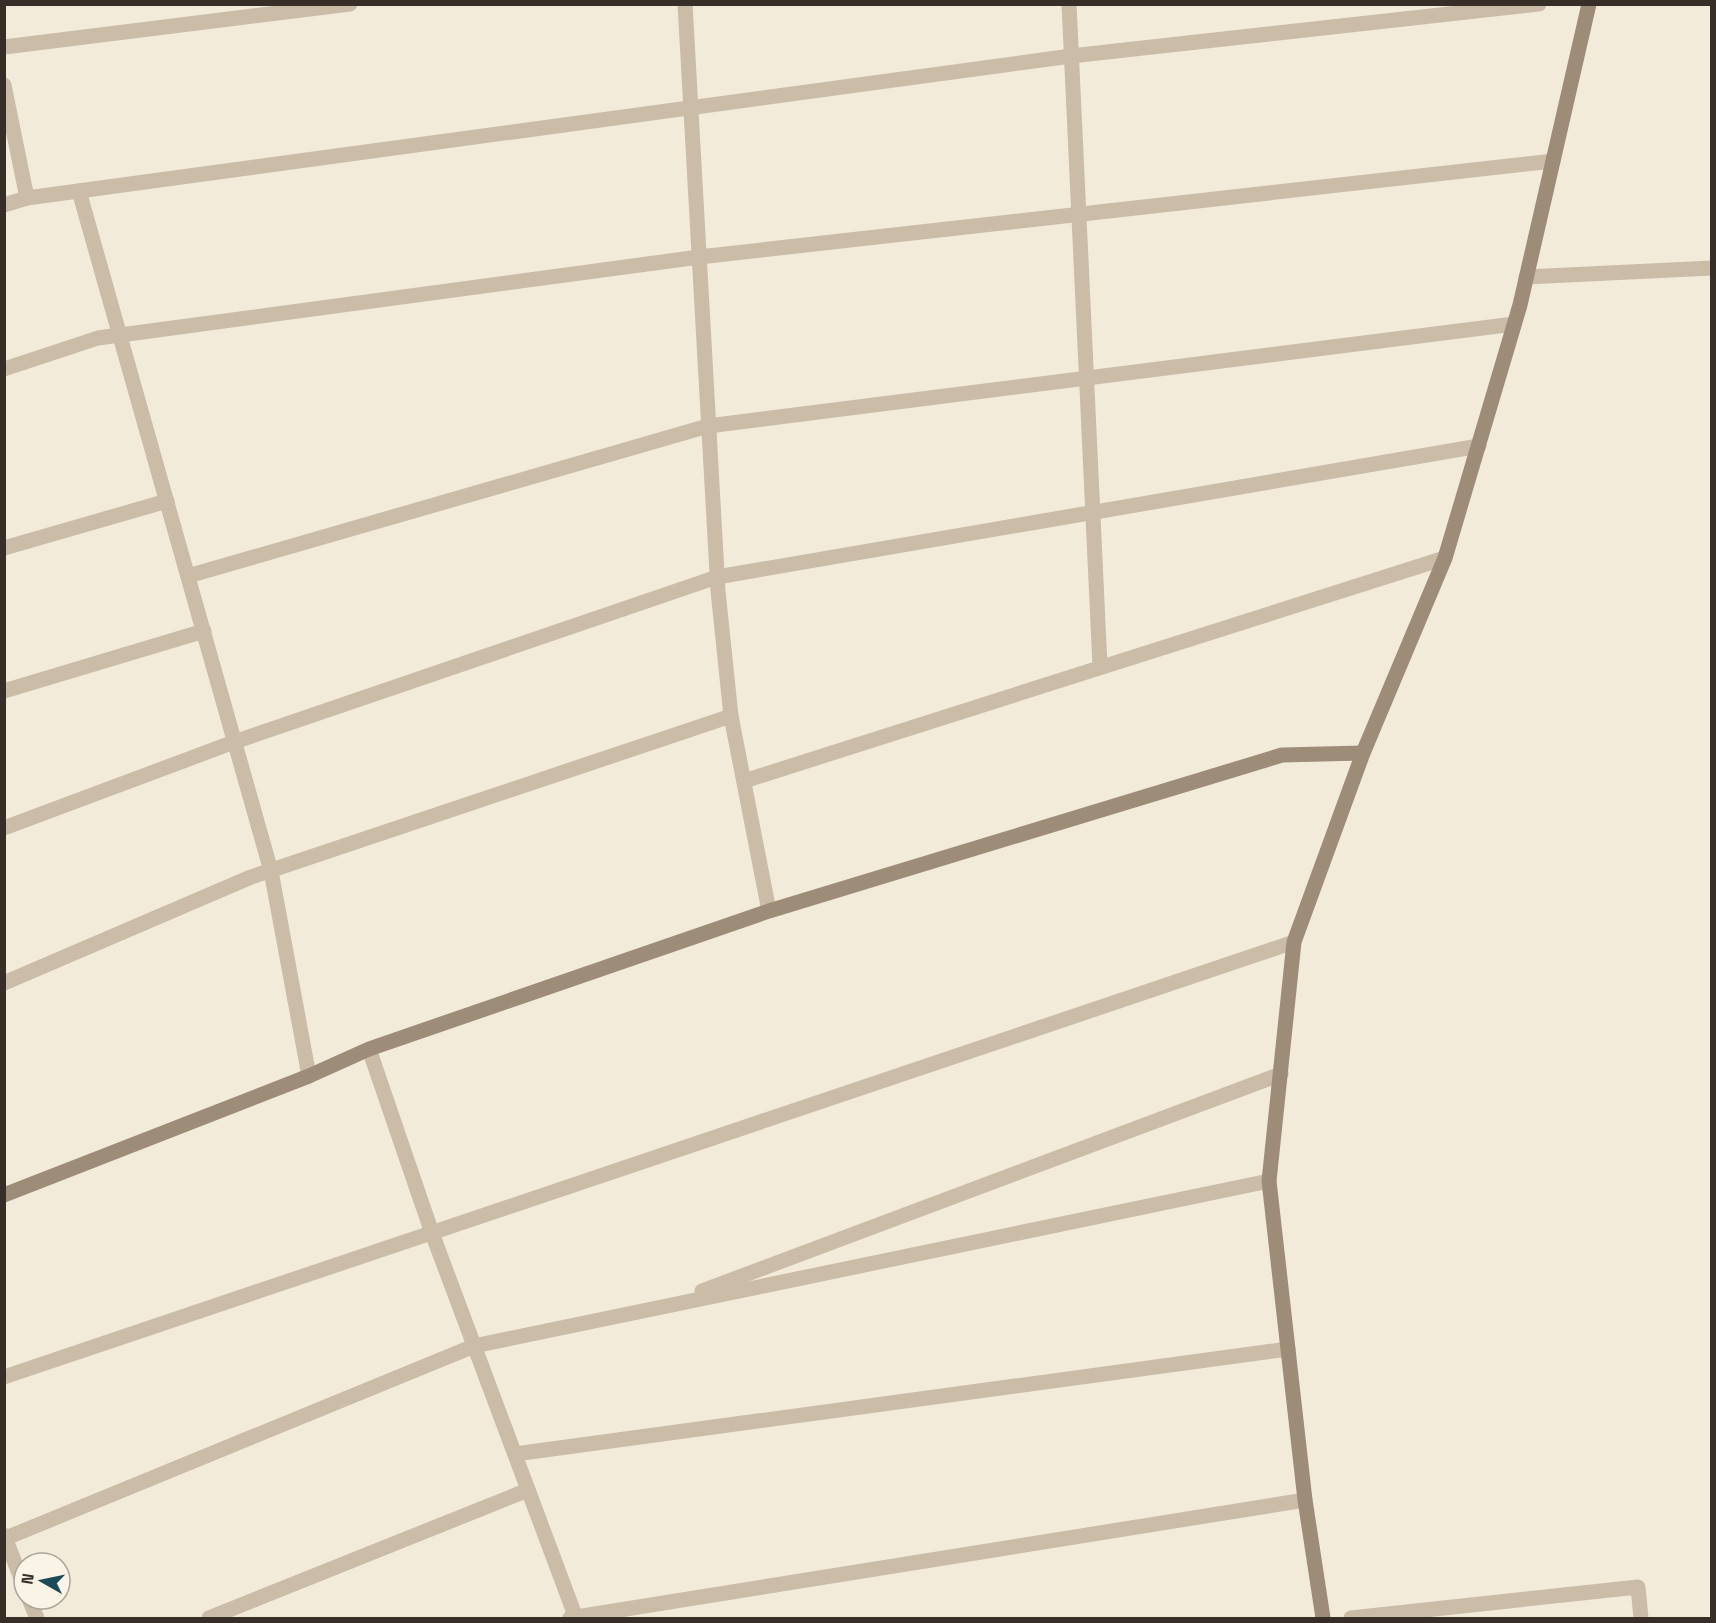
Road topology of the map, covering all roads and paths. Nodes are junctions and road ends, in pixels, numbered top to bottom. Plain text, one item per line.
1 (350, 4) edge
2 (685, 4) edge
3 (1069, 4) edge
4 (1539, 4) edge
5 (1589, 4) edge
6 (4, 47) edge
7 (1071, 56) junction
8 (4, 85) edge
9 (691, 108) junction
10 (1553, 161) junction
11 (79, 191) junction
12 (27, 198) junction
13 (4, 205) edge
14 (1078, 213) junction
15 (699, 257) junction
16 (1712, 268) edge
17 (1526, 278) junction
18 (1514, 324) junction
19 (120, 335) junction
20 (4, 369) edge
21 (1086, 379) junction
22 (708, 426) junction
23 (1479, 446) junction
24 (167, 501) junction
25 (1092, 513) junction
26 (4, 548) edge
27 (1445, 558) junction
28 (188, 576) junction
29 (717, 577) junction
30 (204, 631) junction
31 (1100, 666) junction
32 (4, 692) edge
33 (731, 716) junction
34 (234, 742) junction
35 (1363, 753) junction
36 (744, 781) junction
37 (4, 828) edge
38 (271, 871) junction
39 (769, 911) junction
40 (1294, 942) junction
41 (4, 983) edge
42 (369, 1049) junction
43 (1281, 1074) junction
44 (309, 1076) junction
45 (1269, 1181) junction
46 (4, 1195) edge
47 (432, 1233) junction
48 (657, 1308) junction
49 (474, 1346) junction
50 (1288, 1349) junction
51 (4, 1377) edge
52 (515, 1454) junction
53 (528, 1490) junction
54 (1305, 1500) junction
55 (5, 1537) edge
56 (12, 1555) edge
57 (209, 1618) edge
58 (574, 1618) edge
59 (1323, 1618) edge
60 (1351, 1618) edge
61 (1641, 1618) edge

1 - 6 street
2 - 9 street
3 - 7 street
4 - 7 street
5 - 10 street
7 - 9 street
7 - 14 street
8 - 12 street
9 - 11 street
9 - 15 street
10 - 14 street
10 - 17 street
11 - 12 street
11 - 19 street
12 - 13 street
14 - 15 street
14 - 21 street
15 - 19 street
15 - 22 street
16 - 17 street
17 - 18 street
18 - 21 street
18 - 23 street
19 - 20 street
19 - 24 street
21 - 22 street
21 - 25 street
22 - 28 street
22 - 29 street
23 - 25 street
23 - 27 street
24 - 26 street
24 - 28 street
25 - 29 street
25 - 31 street
27 - 31 street
27 - 35 street
28 - 30 street
29 - 33 street
29 - 34 street
30 - 32 street
30 - 34 street
31 - 36 street
33 - 36 street
33 - 38 street
34 - 37 street
34 - 38 street
35 - 39 street
35 - 40 street
36 - 39 street
38 - 41 street
38 - 44 street
39 - 42 street
40 - 43 street
40 - 47 street
42 - 44 street
42 - 47 street
43 - 45 street
43 - 48 street
44 - 46 street
45 - 48 street
45 - 50 street
47 - 49 street
47 - 51 street
48 - 49 street
49 - 52 street
49 - 55 street
50 - 52 street
50 - 54 street
52 - 53 street
53 - 57 street
53 - 58 street
54 - 58 street
54 - 59 street
55 - 56 street
60 - 61 street

